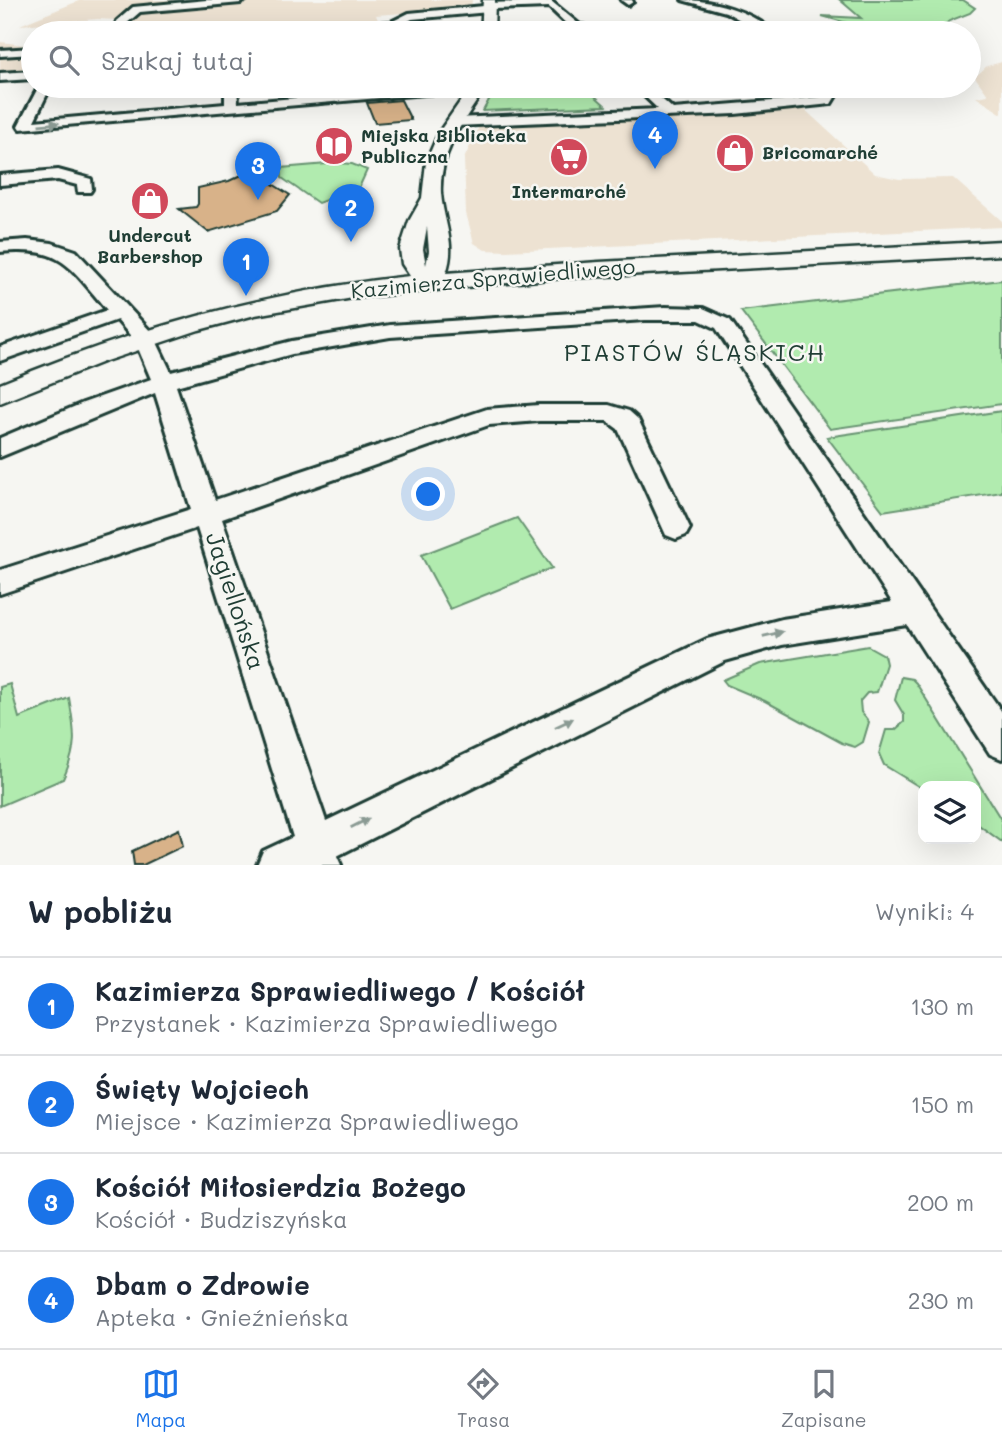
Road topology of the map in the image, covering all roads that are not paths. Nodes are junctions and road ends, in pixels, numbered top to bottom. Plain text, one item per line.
1 (241, 0) edge
2 (458, 0) edge
3 (687, 0) edge
4 (489, 5) edge
5 (464, 16) junction
6 (123, 21) edge
7 (402, 21) edge
8 (569, 21) edge
9 (748, 21) edge
10 (21, 52) edge
11 (0, 53) edge
12 (21, 76) edge
13 (0, 77) edge
14 (39, 98) edge
15 (232, 98) edge
16 (273, 98) edge
17 (471, 98) edge
18 (653, 98) edge
19 (828, 98) edge
20 (232, 107) junction
21 (670, 113) junction
22 (455, 122) junction
23 (0, 180) edge
24 (84, 189) dead end
25 (431, 199) junction
26 (439, 238) junction
27 (413, 244) junction
28 (0, 247) edge
29 (1002, 248) edge
30 (505, 274) junction
31 (430, 280) junction
32 (335, 293) junction
33 (120, 312) junction
34 (145, 339) junction
35 (0, 354) edge
36 (163, 384) junction
37 (0, 394) edge
38 (0, 448) edge
39 (206, 514) junction
40 (676, 527) dead end
41 (0, 582) edge
42 (916, 611) junction
43 (1002, 741) edge
44 (318, 855) edge
45 (277, 865) edge

1 - 6 street
2 - 5 street
3 - 9 street
4 - 5 street
4 - 8 street
5 - 7 street
10 - 11 street
12 - 13 street
14 -> 20 street
15 - 20 street
16 - 20 street
17 - 22 street
18 - 21 street
19 - 21 street
21 - 22 street
22 - 25 street
23 - 24 street
25 - 26 street
25 - 27 street
26 - 30 street
26 - 31 street
27 - 31 street
27 - 32 street
28 - 33 street, Jagiellońska
29 - 30 street, Kazimierza Sprawiedliwego
30 - 31 street, Kazimierza Sprawiedliwego
31 - 32 street, Kazimierza Sprawiedliwego
32 - 34 street, Kazimierza Sprawiedliwego
33 - 34 street, Jagiellońska
33 - 35 street
34 - 36 street, Jagiellońska
34 - 37 street, Kazimierza Sprawiedliwego
36 - 38 street
36 - 39 street, Jagiellońska
36 - 42 street
39 - 40 street
39 - 41 street
39 - 44 street, Jagiellońska
42 - 43 street
44 -> 42 street
44 - 45 street

